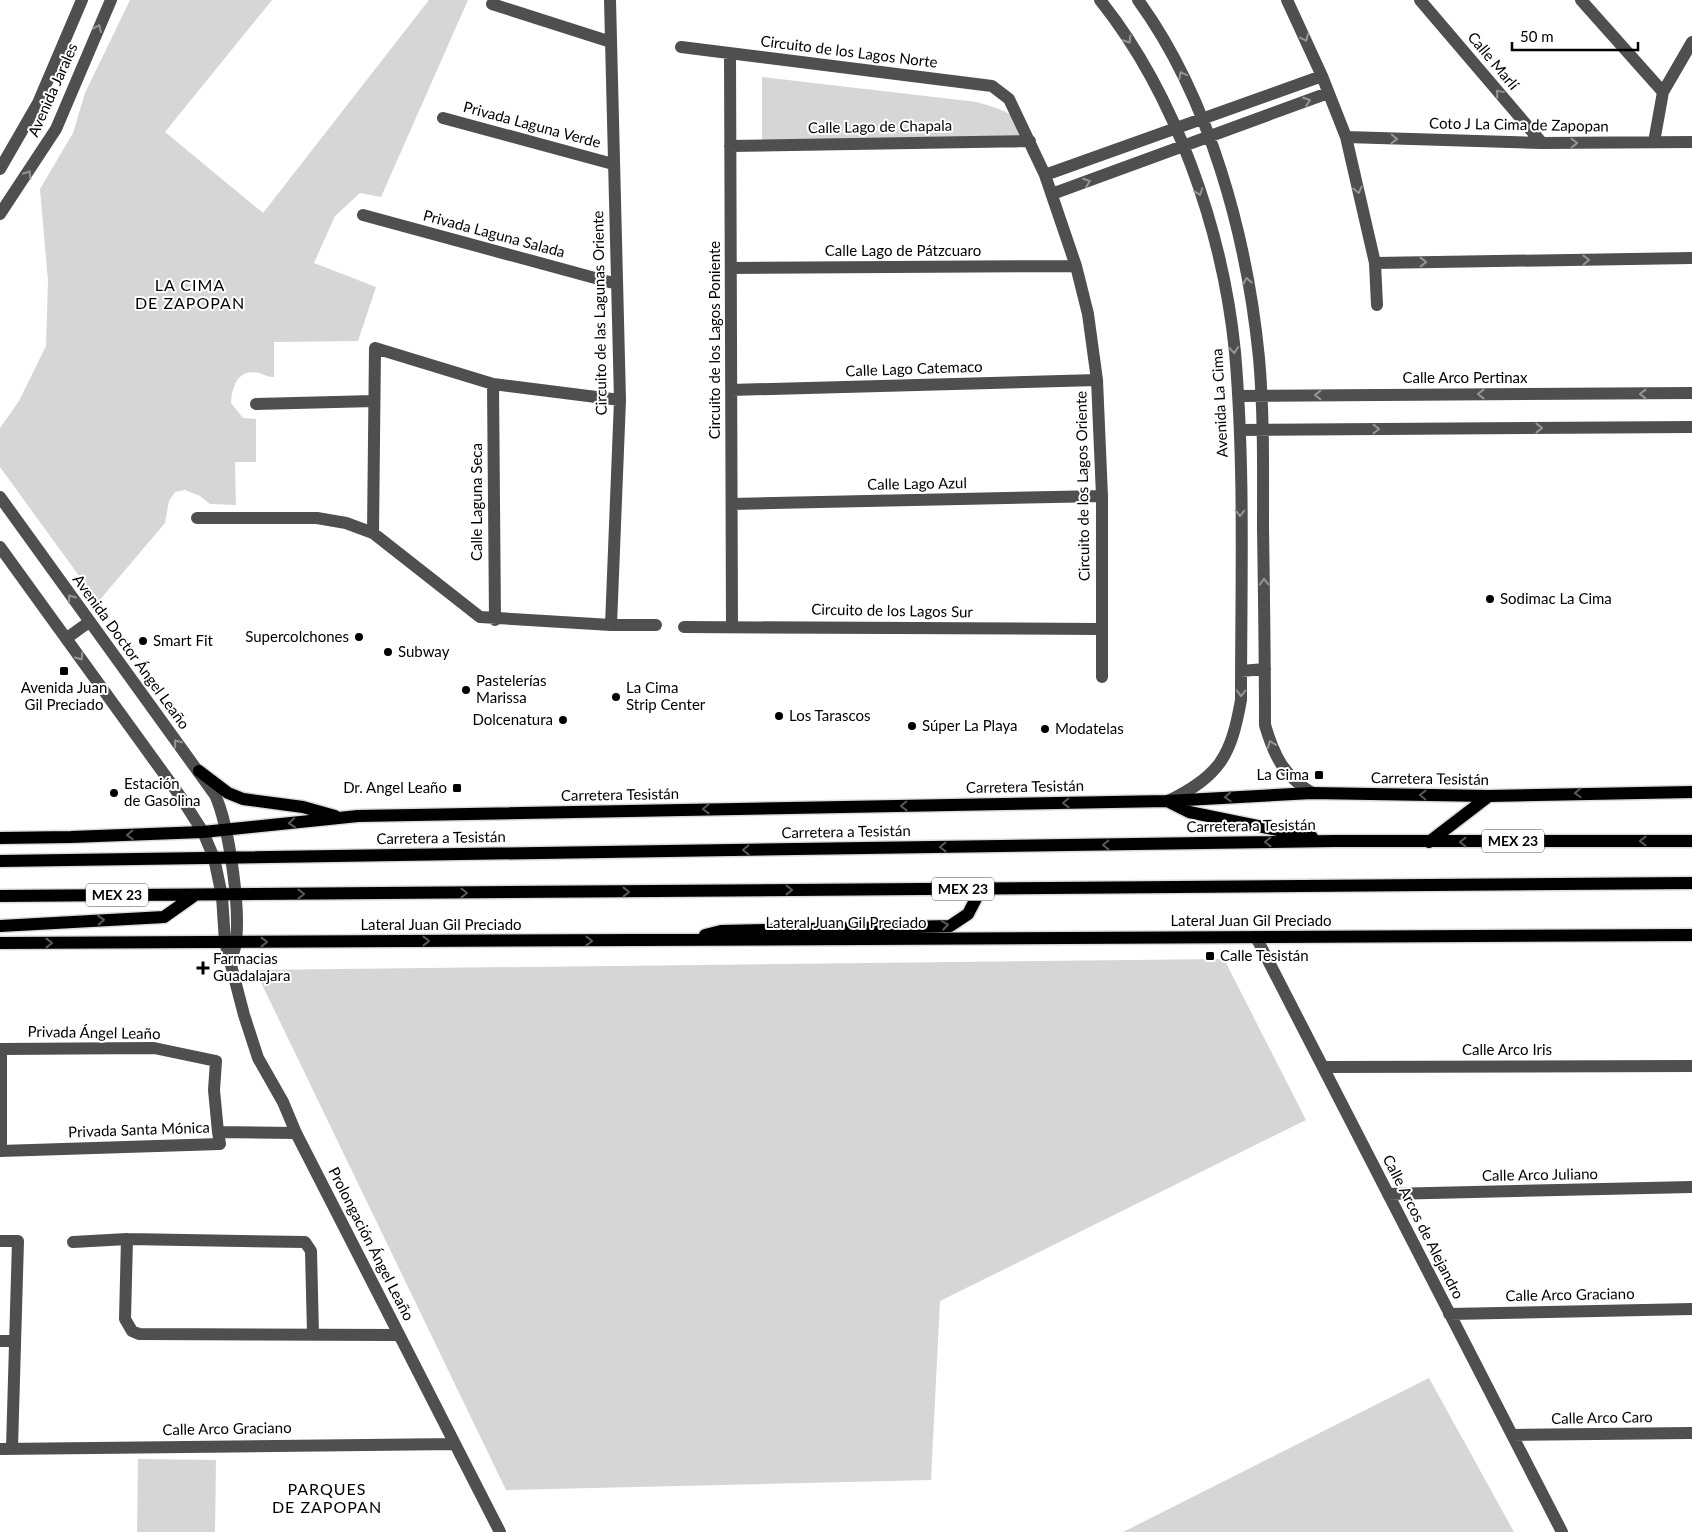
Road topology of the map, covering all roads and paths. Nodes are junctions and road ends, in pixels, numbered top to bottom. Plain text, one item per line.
1 (82, 0) edge
2 (111, 0) edge
3 (610, 0) edge
4 (1100, 0) edge
5 (1138, 0) edge
6 (1287, 0) edge
7 (1420, 0) edge
8 (1581, 0) edge
9 (492, 4) dead end
10 (611, 42) junction
11 (1692, 42) edge
12 (682, 47) dead end
13 (730, 54) junction
14 (1322, 76) junction
15 (1664, 92) junction
16 (1328, 93) junction
17 (1009, 99) joint
18 (1242, 105) junction
19 (443, 118) dead end
20 (1202, 119) junction
21 (1248, 122) junction
22 (1176, 129) junction
23 (1208, 137) junction
24 (1346, 137) junction
25 (1030, 141) junction
26 (1654, 142) junction
27 (1692, 142) edge
28 (1542, 143) junction
29 (1134, 144) junction
30 (730, 146) junction
31 (1183, 146) junction
32 (1140, 162) junction
33 (613, 164) junction
34 (0, 169) edge
35 (1045, 175) junction
36 (1052, 194) junction
37 (0, 214) edge
38 (363, 214) dead end
39 (1692, 258) edge
40 (1375, 263) junction
41 (1076, 266) junction
42 (731, 268) junction
43 (616, 284) junction
44 (1377, 306) dead end
45 (1097, 380) junction
46 (493, 384) junction
47 (731, 390) junction
48 (1692, 393) edge
49 (1238, 396) junction
50 (1261, 396) junction
51 (620, 400) junction
52 (374, 401) junction
53 (256, 404) dead end
54 (1692, 427) edge
55 (1240, 430) junction
56 (1262, 430) junction
57 (1102, 496) junction
58 (0, 497) edge
59 (732, 504) junction
60 (197, 518) dead end
61 (373, 533) junction
62 (0, 547) edge
63 (494, 620) junction
64 (89, 622) junction
65 (612, 625) junction
66 (656, 625) dead end
67 (732, 626) junction
68 (684, 627) dead end
69 (1100, 629) junction
70 (67, 638) junction
71 (1265, 668) junction
72 (1241, 671) junction
73 (1102, 677) dead end
74 (199, 771) junction
75 (1692, 792) edge
76 (1312, 793) junction
77 (1489, 796) junction
78 (1167, 801) junction
79 (343, 818) junction
80 (226, 830) junction
81 (203, 832) junction
82 (0, 838) edge
83 (1334, 841) junction
84 (1692, 841) edge
85 (1429, 842) junction
86 (214, 858) junction
87 (231, 858) junction
88 (0, 860) edge
89 (1692, 883) edge
90 (981, 889) junction
91 (195, 895) junction
92 (228, 895) junction
93 (0, 896) edge
94 (0, 926) edge
95 (1692, 935) edge
96 (1256, 937) junction
97 (688, 940) junction
98 (231, 942) junction
99 (0, 943) edge
100 (0, 1049) edge
101 (1692, 1066) edge
102 (1323, 1067) junction
103 (218, 1132) junction
104 (296, 1133) junction
105 (0, 1151) edge
106 (1692, 1187) edge
107 (1388, 1194) junction
108 (127, 1240) junction
109 (0, 1241) edge
110 (74, 1242) dead end
111 (1692, 1310) edge
112 (1450, 1314) junction
113 (313, 1334) junction
114 (399, 1335) junction
115 (0, 1341) edge
116 (14, 1341) junction
117 (1692, 1433) edge
118 (1512, 1436) junction
119 (455, 1444) junction
120 (6, 1448) edge
121 (500, 1532) edge
122 (1562, 1532) edge

1 - 34 street, Avenida Jarales
37 -> 2 street, Avenida Jarales
3 - 10 street, Circuito de las Lagunas Oriente
4 -> 22 street, Avenida La Cima
20 -> 5 street
6 -> 14 street
28 -> 7 street, Calle Marlí
8 - 15 street
9 - 10 street
10 - 33 street, Circuito de las Lagunas Oriente
11 - 15 street
12 - 13 street, Circuito de los Lagos Norte
13 - 17 street, Circuito de los Lagos Norte
13 - 30 street, Circuito de los Lagos Poniente
14 - 16 street
14 - 18 street
15 - 26 street
21 -> 16 street
16 - 24 street
17 - 25 street, Circuito de los Lagos Oriente
18 - 20 street
18 - 21 street
19 - 33 street, Privada Laguna Verde
20 - 22 street
20 - 23 street
21 - 23 street
22 - 29 street
22 - 31 street, Avenida La Cima
23 - 31 street
50 -> 23 street
24 -> 28 street, Coto J La Cima de Zapopan
24 -> 40 street
25 - 30 street, Calle Lago de Chapala
25 - 35 street, Circuito de los Lagos Oriente
26 - 27 street, Coto J La Cima de Zapopan
28 -> 26 street, Coto J La Cima de Zapopan
29 - 32 street
29 - 35 street
30 - 42 street, Circuito de los Lagos Poniente
31 - 32 street
31 -> 49 street, Avenida La Cima
36 -> 32 street
33 - 43 street, Circuito de las Lagunas Oriente
35 - 36 street, Circuito de los Lagos Oriente
36 - 41 street, Circuito de los Lagos Oriente
38 - 43 street, Privada Laguna Salada
40 -> 39 street
40 - 44 street
41 - 42 street, Calle Lago de Pátzcuaro
41 - 45 street, Circuito de los Lagos Oriente
42 - 47 street, Circuito de los Lagos Poniente
43 - 51 street, Circuito de las Lagunas Oriente
45 - 47 street, Calle Lago Catemaco
45 - 57 street, Circuito de los Lagos Oriente
46 - 51 street
46 - 52 street
46 - 63 street, Calle Laguna Seca
47 - 59 street, Circuito de los Lagos Poniente
48 -> 50 street, Calle Arco Pertinax
49 - 50 street, Calle Arco Pertinax
49 - 55 street, Avenida La Cima
50 - 56 street
51 - 65 street, Circuito de las Lagunas Oriente
52 - 53 street
52 - 61 street
56 -> 54 street
55 - 56 street
55 -> 72 street, Avenida La Cima
71 -> 56 street
57 - 59 street, Calle Lago Azul
57 - 69 street, Circuito de los Lagos Oriente
64 -> 58 street, Avenida Doctor Ángel Leaño
59 - 67 street, Circuito de los Lagos Poniente
60 - 61 street
61 - 63 street
62 - 70 street
63 - 65 street
64 - 70 street
74 -> 64 street, Avenida Doctor Ángel Leaño
65 - 66 street
67 - 68 street, Circuito de los Lagos Sur
67 - 69 street, Circuito de los Lagos Sur
69 - 73 street, Circuito de los Lagos Oriente
70 -> 81 street
71 - 72 street
76 -> 71 street
72 -> 78 street, Avenida La Cima
74 - 79 main road
74 - 80 street, Avenida Doctor Ángel Leaño
75 -> 77 main road, Carretera Tesistán
77 -> 76 main road, Carretera Tesistán
76 -> 78 main road, Carretera Tesistán
77 - 85 main road
78 -> 79 main road, Carretera Tesistán
78 - 83 main road
79 -> 80 main road
80 - 81 main road
80 - 87 street, Prolongación Ángel Leaño
81 -> 82 main road
81 - 86 street, Prolongación Ángel Leaño
83 - 85 main road, Carretera a Tesistán / MEX 23
83 -> 87 main road, Carretera a Tesistán / MEX 23
84 -> 85 main road, Carretera a Tesistán / MEX 23
86 - 87 main road, Carretera a Tesistán / MEX 23
86 - 88 main road, Carretera a Tesistán / MEX 23
86 - 92 street, Prolongación Ángel Leaño
87 - 92 street, Prolongación Ángel Leaño
89 - 90 main road, MEX 23
92 -> 90 main road, MEX 23
97 -> 90 main road
91 - 92 main road, MEX 23
91 - 93 main road, MEX 23
94 -> 91 main road
92 - 98 street, Prolongación Ángel Leaño
95 - 96 main road, Lateral Juan Gil Preciado
96 - 97 main road, Lateral Juan Gil Preciado
96 - 102 street, Calle Arcos de Alejandro
98 -> 97 main road, Lateral Juan Gil Preciado
99 -> 98 main road, Lateral Juan Gil Preciado
98 - 104 street, Prolongación Ángel Leaño
100 - 103 street, Privada Ángel Leaño
100 - 105 street
101 - 102 street, Calle Arco Iris
102 - 107 street, Calle Arcos de Alejandro
103 - 104 street, Privada Santa Mónica
103 - 105 street, Privada Santa Mónica
104 - 114 street, Prolongación Ángel Leaño
106 - 107 street, Calle Arco Juliano
107 - 112 street, Calle Arcos de Alejandro
108 - 110 street
108 - 113 street
108 - 113 street
109 - 116 street
111 - 112 street, Calle Arco Graciano
112 - 118 street, Calle Arcos de Alejandro
113 - 114 street
114 - 119 street, Prolongación Ángel Leaño
115 - 116 street
116 - 120 street
117 - 118 street, Calle Arco Caro
118 - 122 street, Calle Arcos de Alejandro
119 - 120 street, Calle Arco Graciano
119 - 121 street, Prolongación Ángel Leaño

